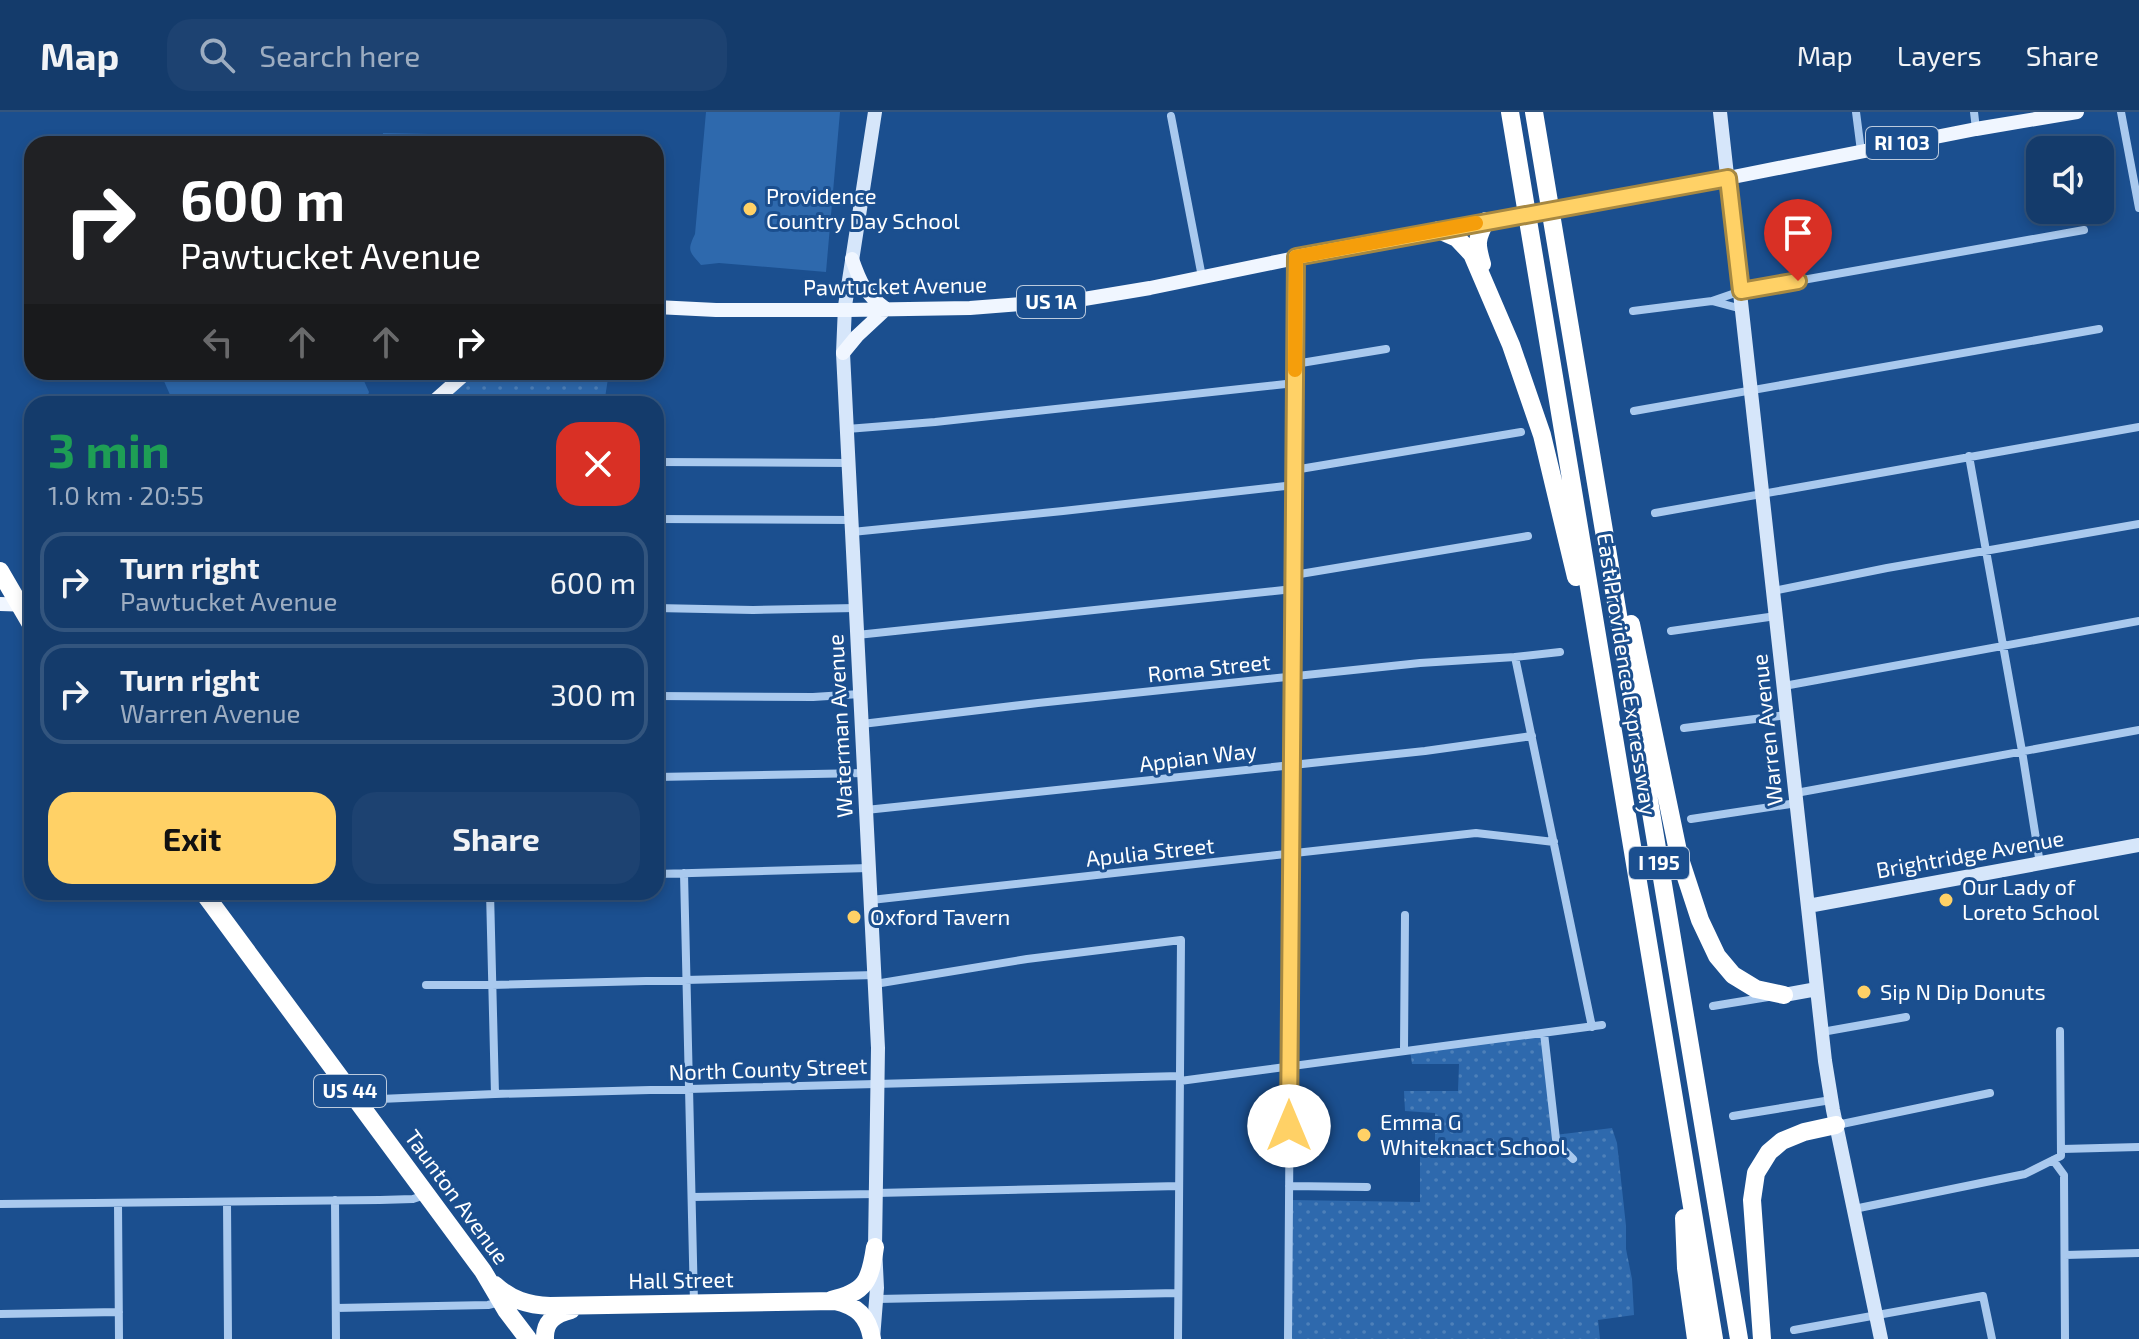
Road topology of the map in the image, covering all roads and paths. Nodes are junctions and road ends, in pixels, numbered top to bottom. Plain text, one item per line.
1 (875, 112) edge
2 (1503, 112) edge
3 (1510, 112) edge
4 (1537, 112) edge
5 (1720, 112) edge
6 (1856, 112) edge
7 (1974, 112) edge
8 (2077, 112) edge
9 (2121, 112) edge
10 (1171, 116) dead end
11 (1976, 129) junction
12 (1861, 151) junction
13 (1728, 178) junction
14 (1523, 195) junction
15 (2139, 208) edge
16 (1486, 221) junction
17 (1439, 230) junction
18 (2084, 230) dead end
19 (1296, 257) junction
20 (852, 259) junction
21 (1202, 277) junction
22 (1741, 291) junction
23 (1491, 297) junction
24 (1712, 301) junction
25 (664, 307) edge
26 (886, 309) junction
27 (1743, 309) junction
28 (844, 310) junction
29 (1633, 311) dead end
30 (2099, 329) dead end
31 (1386, 349) dead end
32 (843, 353) junction
33 (1295, 364) junction
34 (458, 380) edge
35 (1295, 383) junction
36 (1579, 387) junction
37 (1751, 392) junction
38 (440, 396) edge
39 (1634, 411) dead end
40 (2139, 427) edge
41 (847, 429) junction
42 (1521, 432) dead end
43 (1969, 456) junction
44 (664, 462) edge
45 (849, 463) junction
46 (1294, 470) junction
47 (1294, 485) junction
48 (1763, 494) junction
49 (1655, 513) dead end
50 (664, 519) edge
51 (2139, 524) edge
52 (852, 526) junction
53 (1528, 536) dead end
54 (1985, 552) junction
55 (0, 571) edge
56 (1294, 575) junction
57 (1293, 589) junction
58 (1773, 591) junction
59 (17, 604) edge
60 (664, 608) edge
61 (856, 608) junction
62 (1776, 616) junction
63 (2139, 621) edge
64 (1671, 631) dead end
65 (857, 635) junction
66 (2002, 645) junction
67 (1560, 652) dead end
68 (1515, 657) junction
69 (1293, 677) junction
70 (1784, 686) junction
71 (860, 694) junction
72 (664, 696) edge
73 (1787, 715) junction
74 (862, 724) junction
75 (1684, 728) dead end
76 (2139, 730) edge
77 (1532, 736) junction
78 (1614, 739) junction
79 (2022, 751) junction
80 (1292, 764) junction
81 (865, 773) junction
82 (664, 777) edge
83 (1796, 798) junction
84 (866, 810) junction
85 (1691, 819) dead end
86 (1554, 842) junction
87 (2139, 845) edge
88 (1291, 854) junction
89 (2040, 864) junction
90 (869, 868) junction
91 (684, 873) junction
92 (664, 874) edge
93 (209, 900) edge
94 (490, 900) edge
95 (871, 900) junction
96 (1808, 906) junction
97 (1405, 915) dead end
98 (686, 980) junction
99 (875, 980) junction
100 (426, 985) dead end
101 (492, 985) junction
102 (1817, 989) junction
103 (1784, 995) junction
104 (1713, 1006) dead end
105 (1906, 1017) dead end
106 (2060, 1031) dead end
107 (1822, 1032) junction
108 (1544, 1033) junction
109 (1404, 1051) junction
110 (1290, 1066) junction
111 (1180, 1078) junction
112 (879, 1084) junction
113 (689, 1089) junction
114 (1990, 1093) dead end
115 (495, 1094) junction
116 (357, 1100) junction
117 (1831, 1100) junction
118 (1733, 1116) dead end
119 (1836, 1125) junction
120 (1682, 1143) junction
121 (2139, 1147) edge
122 (2062, 1149) junction
123 (1573, 1159) dead end
124 (2053, 1160) junction
125 (1179, 1186) junction
126 (1289, 1186) junction
127 (1367, 1187) dead end
128 (876, 1193) junction
129 (426, 1195) junction
130 (692, 1197) junction
131 (335, 1200) junction
132 (227, 1202) junction
133 (118, 1203) junction
134 (0, 1204) edge
135 (1854, 1209) junction
136 (875, 1247) junction
137 (2139, 1253) edge
138 (2065, 1255) junction
139 (483, 1271) junction
140 (1178, 1293) junction
141 (877, 1299) junction
142 (828, 1301) junction
143 (501, 1302) junction
144 (694, 1304) junction
145 (586, 1307) junction
146 (336, 1308) junction
147 (119, 1312) junction
148 (0, 1314) edge
149 (1876, 1316) junction
150 (1794, 1330) dead end
151 (119, 1339) edge
152 (228, 1339) edge
153 (336, 1339) edge
154 (528, 1339) edge
155 (545, 1339) edge
156 (873, 1339) edge
157 (1178, 1339) edge
158 (1288, 1339) edge
159 (1696, 1339) edge
160 (1714, 1339) edge
161 (1739, 1339) edge
162 (1762, 1339) edge
163 (1881, 1339) edge
164 (1992, 1339) edge
165 (2065, 1339) edge

1 - 20 main road, Waterman Avenue
2 - 14 highway
3 - 14 highway, East Providence Expressway / I 195
4 - 36 highway, East Providence Expressway / I 195
5 - 13 main road, Warren Avenue
6 - 12 street
7 - 11 street
8 - 11 main road, Pawtucket Avenue / RI 103
9 - 15 street
10 - 21 street
11 - 12 main road, Pawtucket Avenue / RI 103
12 - 13 main road, Pawtucket Avenue / RI 103
13 - 16 main road, Pawtucket Avenue / US 1A, bridge
13 - 22 main road, Warren Avenue
14 - 78 highway, East Providence Expressway / I 195
16 - 17 main road, Pawtucket Avenue / US 1A
16 - 23 highway
17 - 19 main road, Pawtucket Avenue / US 1A
17 - 23 highway
18 - 22 street
19 - 21 main road, Pawtucket Avenue / US 1A
19 - 33 street
20 - 26 main road
20 - 28 main road, Waterman Avenue
21 - 26 main road, Pawtucket Avenue / US 1A
22 - 24 street
22 - 27 main road, Warren Avenue
23 - 78 highway
24 - 27 street
24 - 29 street
25 - 28 main road, Pawtucket Avenue / US 1A
26 - 28 main road, Pawtucket Avenue / US 1A
26 - 32 main road
27 - 37 main road, Warren Avenue
28 - 32 main road, Waterman Avenue
30 - 37 street
31 - 33 street
32 - 41 main road, Waterman Avenue
33 - 35 street
34 - 38 main road
35 - 41 street
35 - 46 street
36 - 103 highway
36 - 161 highway, East Providence Expressway / I 195
37 - 39 street
37 - 48 main road, Warren Avenue
40 - 43 street
41 - 45 main road, Waterman Avenue
42 - 46 street
43 - 48 street
43 - 54 street
44 - 45 street
45 - 52 main road, Waterman Avenue
46 - 47 street
47 - 52 street
47 - 56 street
48 - 49 street
48 - 58 main road, Warren Avenue
50 - 52 street
51 - 54 street
52 - 61 main road, Waterman Avenue
53 - 56 street
54 - 58 street
54 - 66 street
55 - 59 highway
56 - 57 street
57 - 65 street
57 - 69 street
58 - 62 main road, Warren Avenue
60 - 61 street
61 - 65 main road, Waterman Avenue
62 - 64 street
62 - 70 main road, Warren Avenue
63 - 66 street
65 - 71 main road, Waterman Avenue
66 - 70 street
66 - 79 street
67 - 68 street, Roma Street
68 - 69 street, Roma Street
68 - 77 street
69 - 74 street, Roma Street
69 - 80 street
70 - 73 main road, Warren Avenue
71 - 72 street
71 - 74 main road, Waterman Avenue
73 - 75 street
73 - 83 main road, Warren Avenue
74 - 81 main road, Waterman Avenue
76 - 79 street
77 - 80 street, Appian Way
77 - 86 street
78 - 120 highway, East Providence Expressway / I 195
79 - 83 street
79 - 89 street
80 - 84 street, Appian Way
80 - 88 street
81 - 82 street
81 - 84 main road, Waterman Avenue
83 - 85 street
83 - 96 main road, Warren Avenue
84 - 90 main road, Waterman Avenue
86 - 88 street, Apulia Street
86 - 108 street, North County Street
87 - 89 main road, Brightridge Avenue
88 - 95 street, Apulia Street
88 - 110 street
89 - 96 main road, Brightridge Avenue
90 - 91 street
90 - 95 main road, Waterman Avenue
91 - 92 street
91 - 98 street
93 - 116 highway, Taunton Avenue / US 44
94 - 101 street
95 - 99 main road, Waterman Avenue
96 - 102 main road, Warren Avenue
97 - 109 street
98 - 99 street
98 - 101 street
98 - 113 street
99 - 111 street
99 - 112 main road, Waterman Avenue
100 - 101 street
101 - 115 street
102 - 103 main road
102 - 107 main road, Warren Avenue
103 - 104 street
105 - 107 street
106 - 122 street
107 - 117 main road, Warren Avenue
108 - 109 street, North County Street
108 - 123 street
109 - 110 street, North County Street
110 - 111 street, North County Street
110 - 126 street
111 - 112 street, North County Street
111 - 125 street
112 - 113 street, North County Street
112 - 128 main road, Waterman Avenue
113 - 115 street, North County Street
113 - 130 street
114 - 119 street
115 - 116 street, North County Street
116 - 129 highway, Taunton Avenue / US 44
117 - 118 street
117 - 119 main road, Warren Avenue
119 - 135 main road, Warren Avenue
119 - 162 highway
120 - 159 highway
120 - 160 highway, East Providence Expressway / I 195
121 - 122 street
122 - 124 street
124 - 135 street
124 - 138 street
125 - 128 street
125 - 140 street
126 - 127 street
126 - 158 street
128 - 130 street
128 - 136 main road, Waterman Avenue
129 - 131 street
129 - 139 highway, Taunton Avenue / US 44
130 - 144 street
131 - 132 street
131 - 146 street
132 - 133 street
132 - 152 street
133 - 134 street
133 - 147 street
135 - 149 main road, Warren Avenue
136 - 141 main road, Waterman Avenue
136 - 142 highway
137 - 138 street
138 - 165 street
139 - 143 highway, Taunton Avenue / US 44
139 - 145 highway, Hall Street / US 44
140 - 141 street
140 - 157 street
141 - 156 main road, Waterman Avenue
142 - 144 highway, Hall Street / US 44
142 - 156 highway, Hall Street / US 44
143 - 146 street
143 - 154 highway, Taunton Avenue / US 44
144 - 145 highway, Hall Street / US 44
145 - 155 highway
146 - 153 street
147 - 148 street
147 - 151 street
149 - 150 street
149 - 163 main road, Warren Avenue
149 - 164 street

